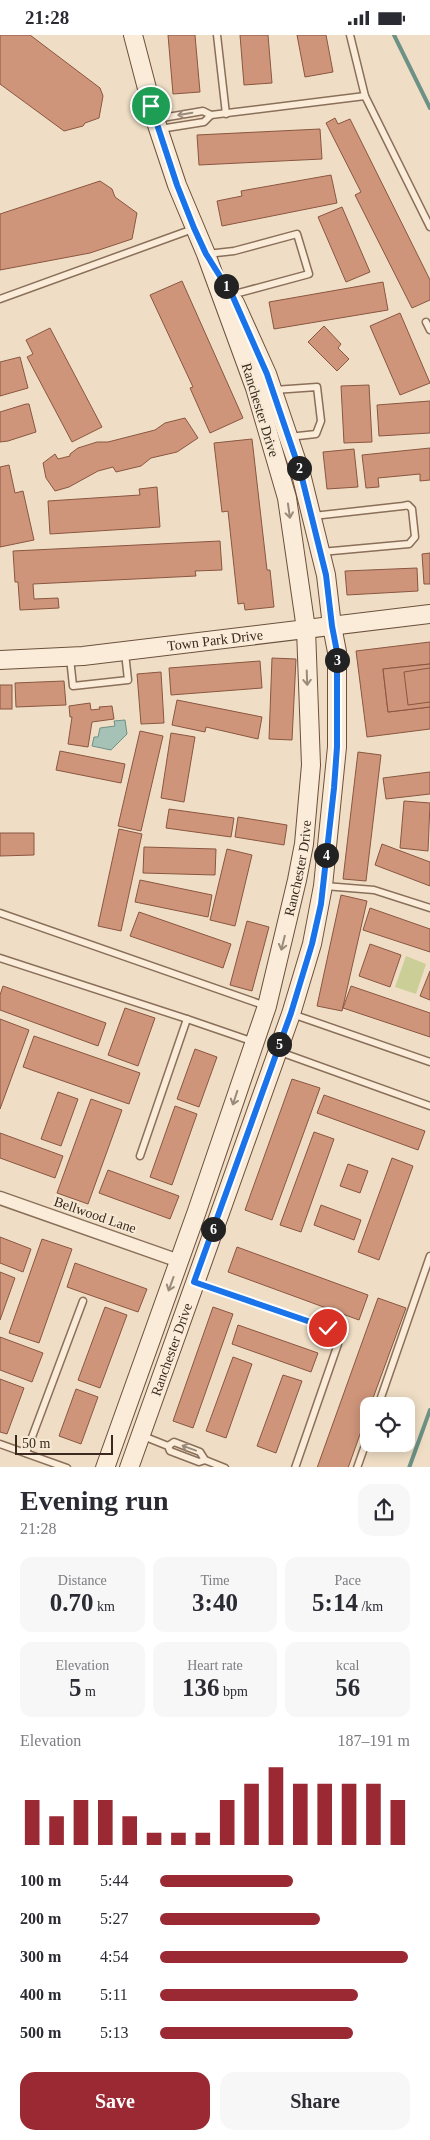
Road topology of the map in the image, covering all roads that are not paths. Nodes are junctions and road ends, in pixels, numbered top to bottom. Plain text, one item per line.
1 (133, 35) edge
2 (217, 35) edge
3 (350, 35) edge
4 (365, 97) junction
5 (226, 114) junction
6 (212, 115) junction
7 (157, 124) junction
8 (430, 227) edge
9 (194, 228) junction
10 (206, 254) junction
11 (231, 295) junction
12 (0, 299) edge
13 (426, 322) dead end
14 (430, 330) edge
15 (272, 390) junction
16 (280, 432) junction
17 (311, 516) junction
18 (319, 552) junction
19 (430, 614) edge
20 (332, 626) junction
21 (306, 629) junction
22 (124, 651) junction
23 (70, 657) junction
24 (0, 660) edge
25 (304, 844) junction
26 (327, 846) junction
27 (323, 885) junction
28 (430, 908) edge
29 (0, 913) edge
30 (0, 958) edge
31 (267, 1006) junction
32 (291, 1013) junction
33 (187, 1019) junction
34 (254, 1043) junction
35 (276, 1051) junction
36 (430, 1062) edge
37 (430, 1106) edge
38 (140, 1157) dead end
39 (0, 1198) edge
40 (197, 1211) junction
41 (217, 1218) junction
42 (430, 1256) edge
43 (179, 1261) junction
44 (194, 1282) junction
45 (83, 1301) dead end
46 (381, 1397) edge
47 (120, 1428) junction
48 (140, 1435) junction
49 (0, 1444) edge
50 (363, 1452) edge
51 (26, 1453) junction
52 (67, 1467) edge
53 (105, 1467) edge
54 (129, 1467) edge
55 (225, 1467) edge
56 (295, 1467) edge
57 (357, 1467) edge

1 - 7 street, Ranchester Drive
2 - 5 lane
3 - 4 lane
4 - 5 lane
4 - 8 lane
5 - 6 lane
6 -> 7 lane
6 - 7 lane
7 - 9 street, Ranchester Drive
9 - 10 street, Ranchester Drive
9 - 12 lane
10 - 11 street, Ranchester Drive
10 - 11 lane
10 - 16 street, Ranchester Drive
11 - 15 street, Ranchester Drive
13 - 14 lane
15 - 16 street, Ranchester Drive
15 - 16 lane
16 - 17 street, Ranchester Drive
16 -> 21 street, Ranchester Drive
17 - 18 street, Ranchester Drive
17 - 18 lane
18 - 20 street, Ranchester Drive
19 - 20 street, Town Park Drive
20 - 21 street, Town Park Drive
20 - 26 street, Ranchester Drive
21 - 22 street, Town Park Drive
21 -> 25 street, Ranchester Drive
22 - 23 street, Town Park Drive
22 - 23 lane
23 - 24 street, Town Park Drive
25 - 26 street
25 -> 31 street, Ranchester Drive
26 - 27 street, Ranchester Drive
27 - 28 lane
27 - 32 street, Ranchester Drive
29 - 31 lane
30 - 33 lane
31 - 34 street, Ranchester Drive
32 - 35 street, Ranchester Drive
32 - 36 lane
33 - 34 lane
33 - 38 lane
34 - 35 street
34 -> 40 street, Ranchester Drive
35 - 37 lane
35 - 41 street, Ranchester Drive
39 - 43 street, Bellwood Lane
40 - 41 street
40 - 43 street, Ranchester Drive
41 - 44 street, Ranchester Drive
42 - 46 lane
43 -> 47 street, Ranchester Drive
44 - 48 street, Ranchester Drive
44 - 56 lane
45 - 51 lane
47 - 48 street
47 - 53 street, Ranchester Drive
48 - 54 street, Ranchester Drive
48 - 55 lane
49 - 51 lane
50 - 57 lane
51 - 52 lane

